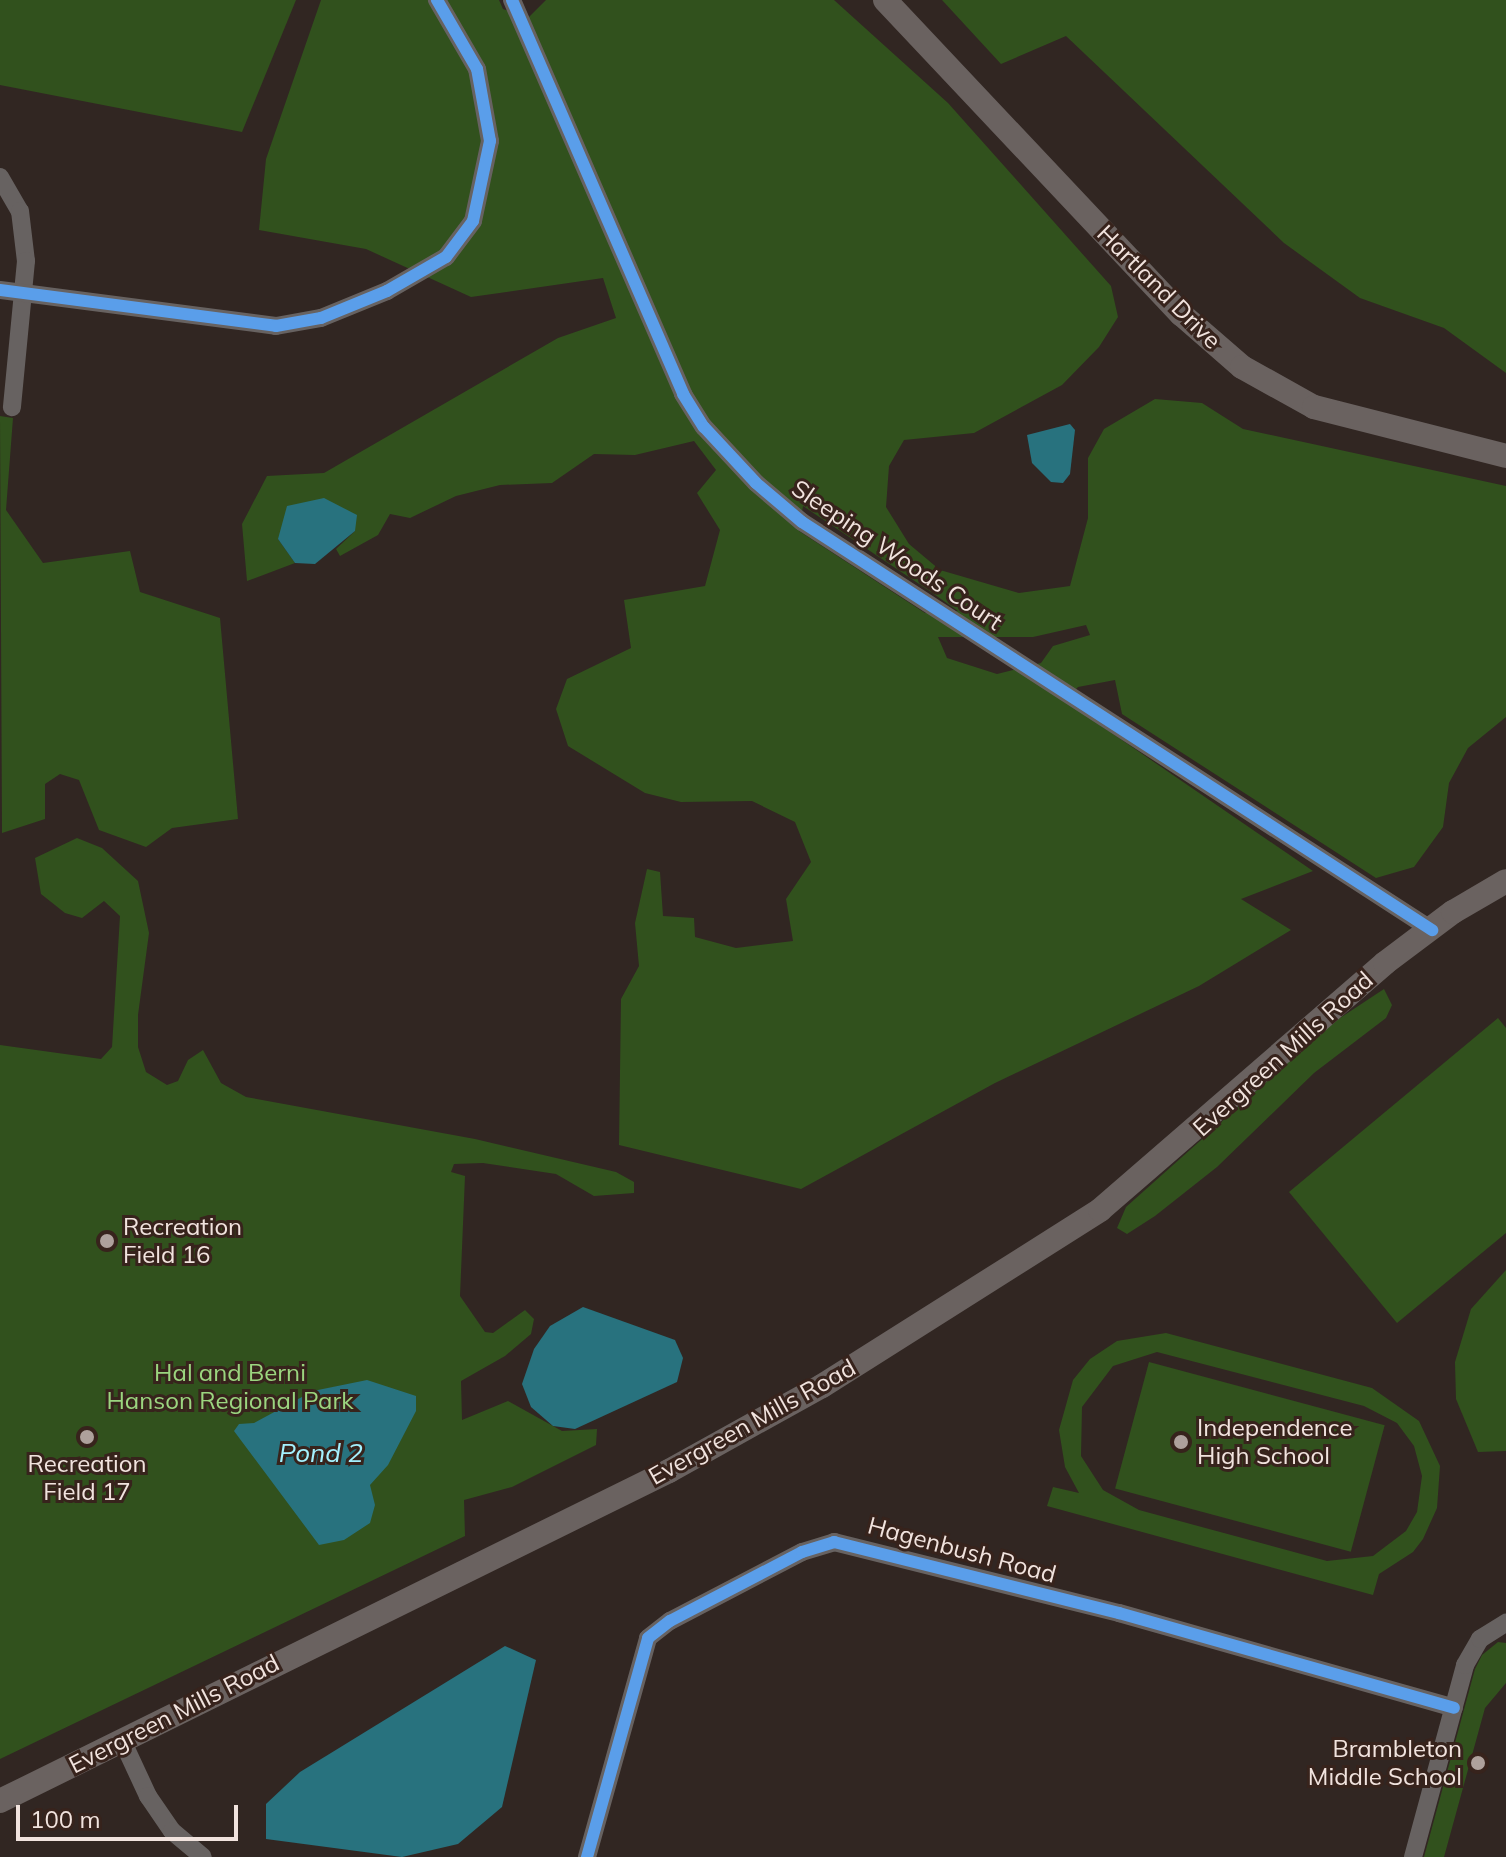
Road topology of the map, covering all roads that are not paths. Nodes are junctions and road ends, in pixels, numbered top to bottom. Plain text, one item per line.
1 (437, 0) edge
2 (512, 0) edge
3 (885, 0) edge
4 (0, 177) edge
5 (0, 290) edge
6 (24, 293) junction
7 (12, 407) dead end
8 (1506, 456) edge
9 (1506, 881) edge
10 (1506, 896) edge
11 (1432, 930) junction
12 (1506, 1623) edge
13 (1454, 1708) junction
14 (122, 1740) junction
15 (0, 1801) edge
16 (203, 1857) edge
17 (587, 1857) edge
18 (1413, 1857) edge

1 - 6 street
2 - 11 street, Sleeping Woods Court
3 - 8 main road, Hartland Drive
4 - 6 street
5 - 6 street
6 - 7 street
9 - 11 main road, Evergreen Mills Road
10 - 11 main road, Evergreen Mills Road
11 - 14 main road, Evergreen Mills Road
12 - 13 street
13 - 17 street, Hagenbush Road
13 - 18 street
14 - 15 main road, Evergreen Mills Road
14 - 16 street

